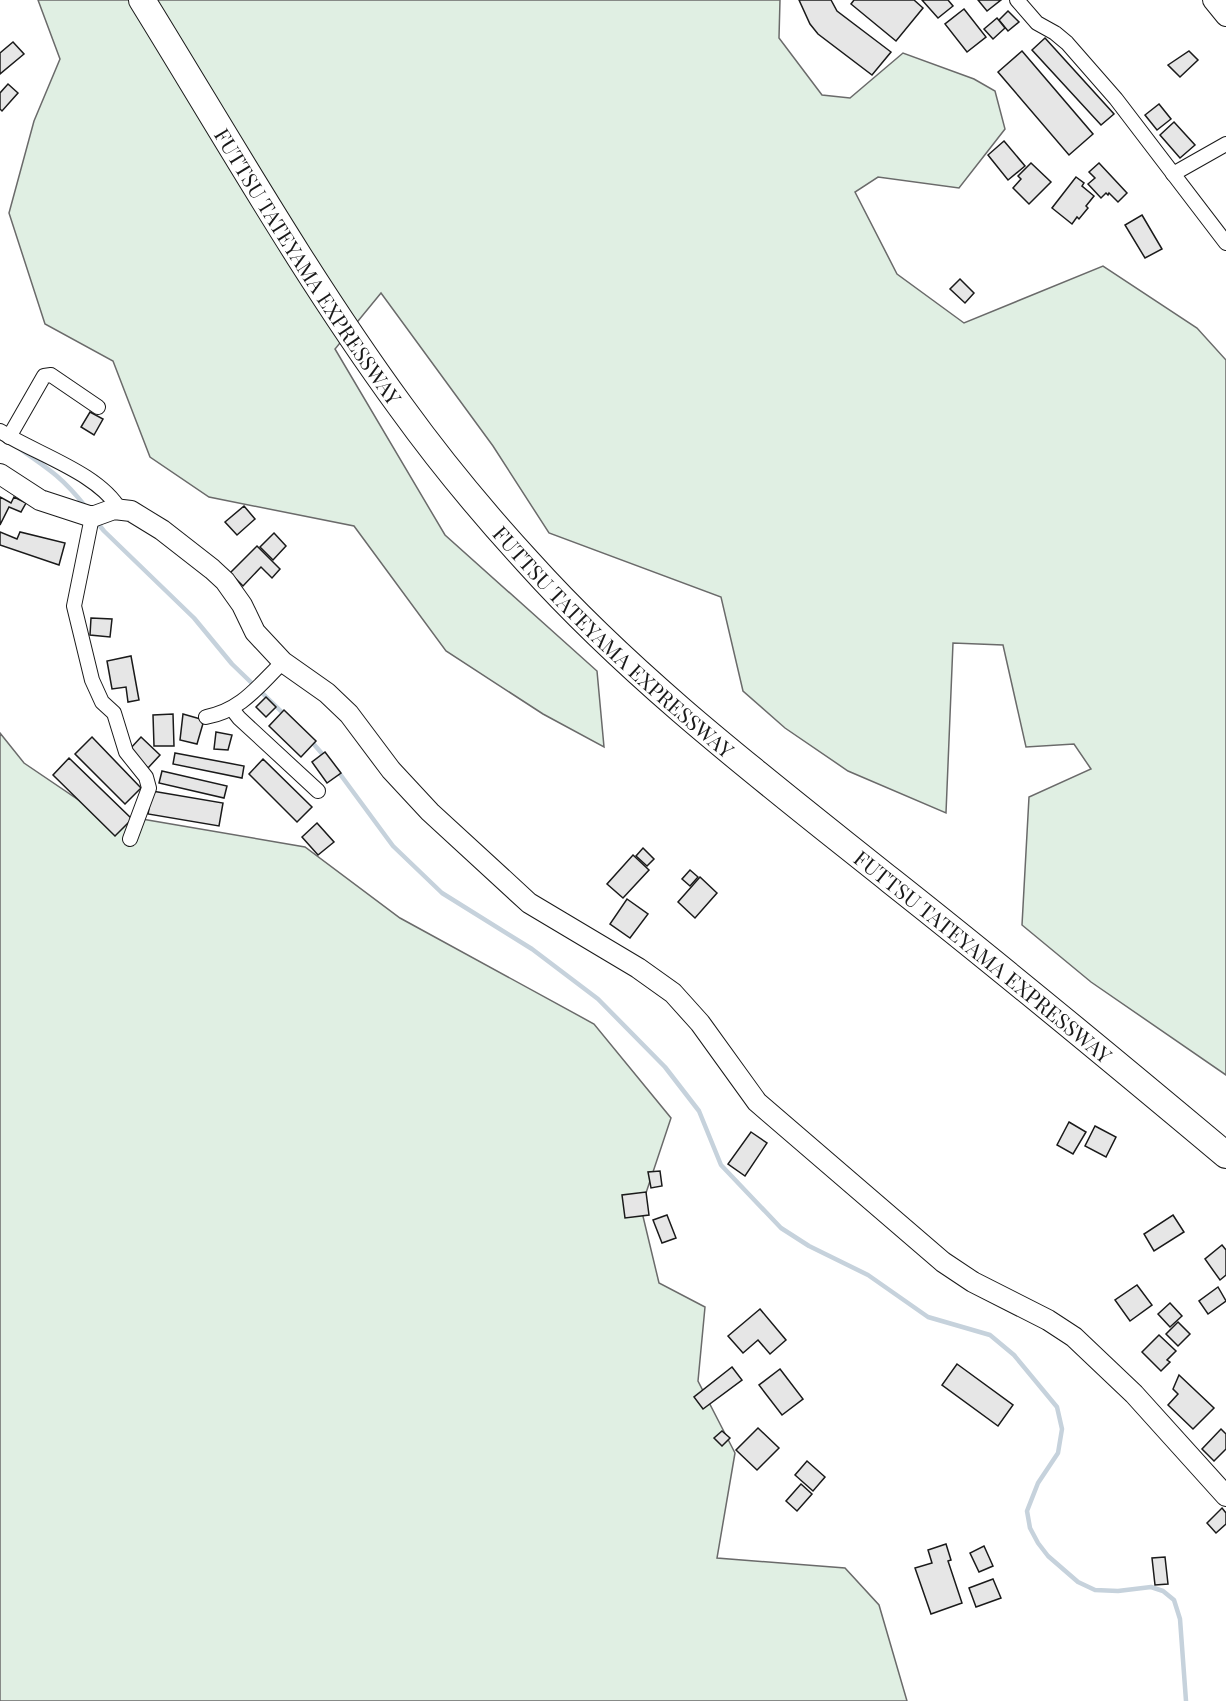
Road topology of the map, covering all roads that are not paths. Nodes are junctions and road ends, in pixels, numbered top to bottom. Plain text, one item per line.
1 (142, 0) edge
2 (1017, 0) edge
3 (1213, 0) edge
4 (1226, 16) edge
5 (1226, 144) edge
6 (1173, 174) junction
7 (1226, 243) edge
8 (98, 407) dead end
9 (4, 434) edge
10 (0, 474) edge
11 (120, 510) junction
12 (92, 518) junction
13 (283, 662) junction
14 (232, 709) junction
15 (206, 717) dead end
16 (318, 791) dead end
17 (130, 839) dead end
18 (1226, 1155) edge
19 (1226, 1496) edge

1 - 18 highway, FUTTSU TATEYAMA EXPRESSWAY
2 - 6 street
3 - 4 street
5 - 6 street
6 - 7 street
8 - 9 street
9 - 11 street
10 - 12 street
11 - 12 street
11 - 13 street
12 - 17 street
13 - 14 street
13 - 19 street
14 - 15 street
14 - 16 street

